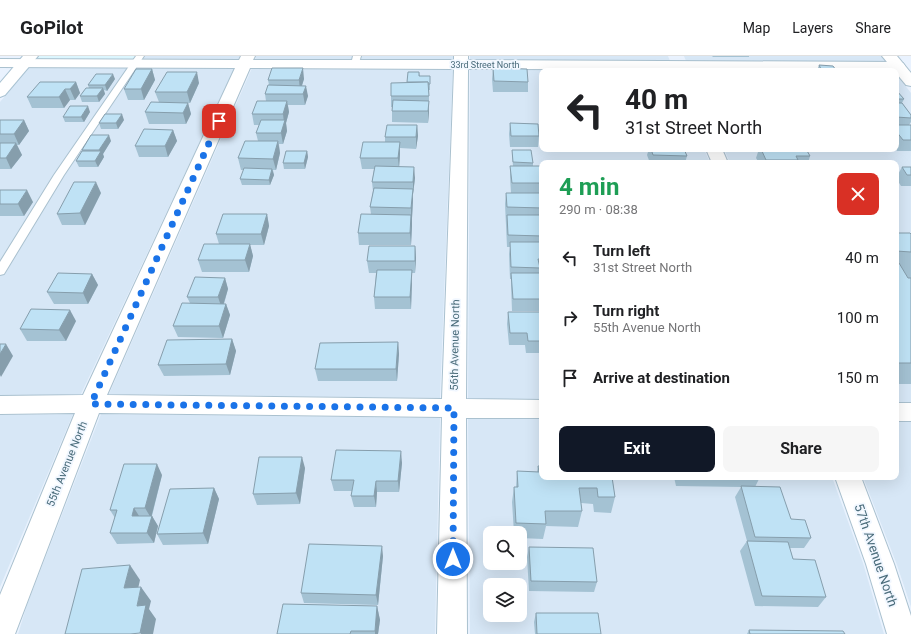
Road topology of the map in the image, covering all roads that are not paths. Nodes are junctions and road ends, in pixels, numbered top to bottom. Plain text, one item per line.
1 (28, 59) edge
2 (138, 60) edge
3 (246, 60) edge
4 (356, 60) edge
5 (461, 60) edge
6 (893, 61) edge
7 (0, 63) edge
8 (679, 64) edge
9 (911, 82) edge
10 (0, 92) edge
11 (0, 271) edge
12 (91, 404) junction
13 (0, 405) edge
14 (454, 408) junction
15 (539, 409) edge
16 (899, 412) edge
17 (911, 412) edge
18 (849, 480) edge
19 (0, 634) edge
20 (452, 634) edge
21 (902, 634) edge

1 - 2 street, 33rd Street North
1 - 7 street, 33rd Street North
1 - 10 street
2 - 3 street, 33rd Street North
2 - 11 lane
3 - 4 street, 33rd Street North
3 - 12 street, 55th Avenue North
4 - 5 street, 33rd Street North
5 - 8 street, 33rd Street North
5 - 14 street, 56th Avenue North
6 - 8 street, 33rd Street North
6 - 9 street
12 - 13 street
12 - 14 street
12 - 19 street, 55th Avenue North
14 - 15 street
14 - 20 street, 56th Avenue North
16 - 17 street
18 - 21 street, 57th Avenue North

